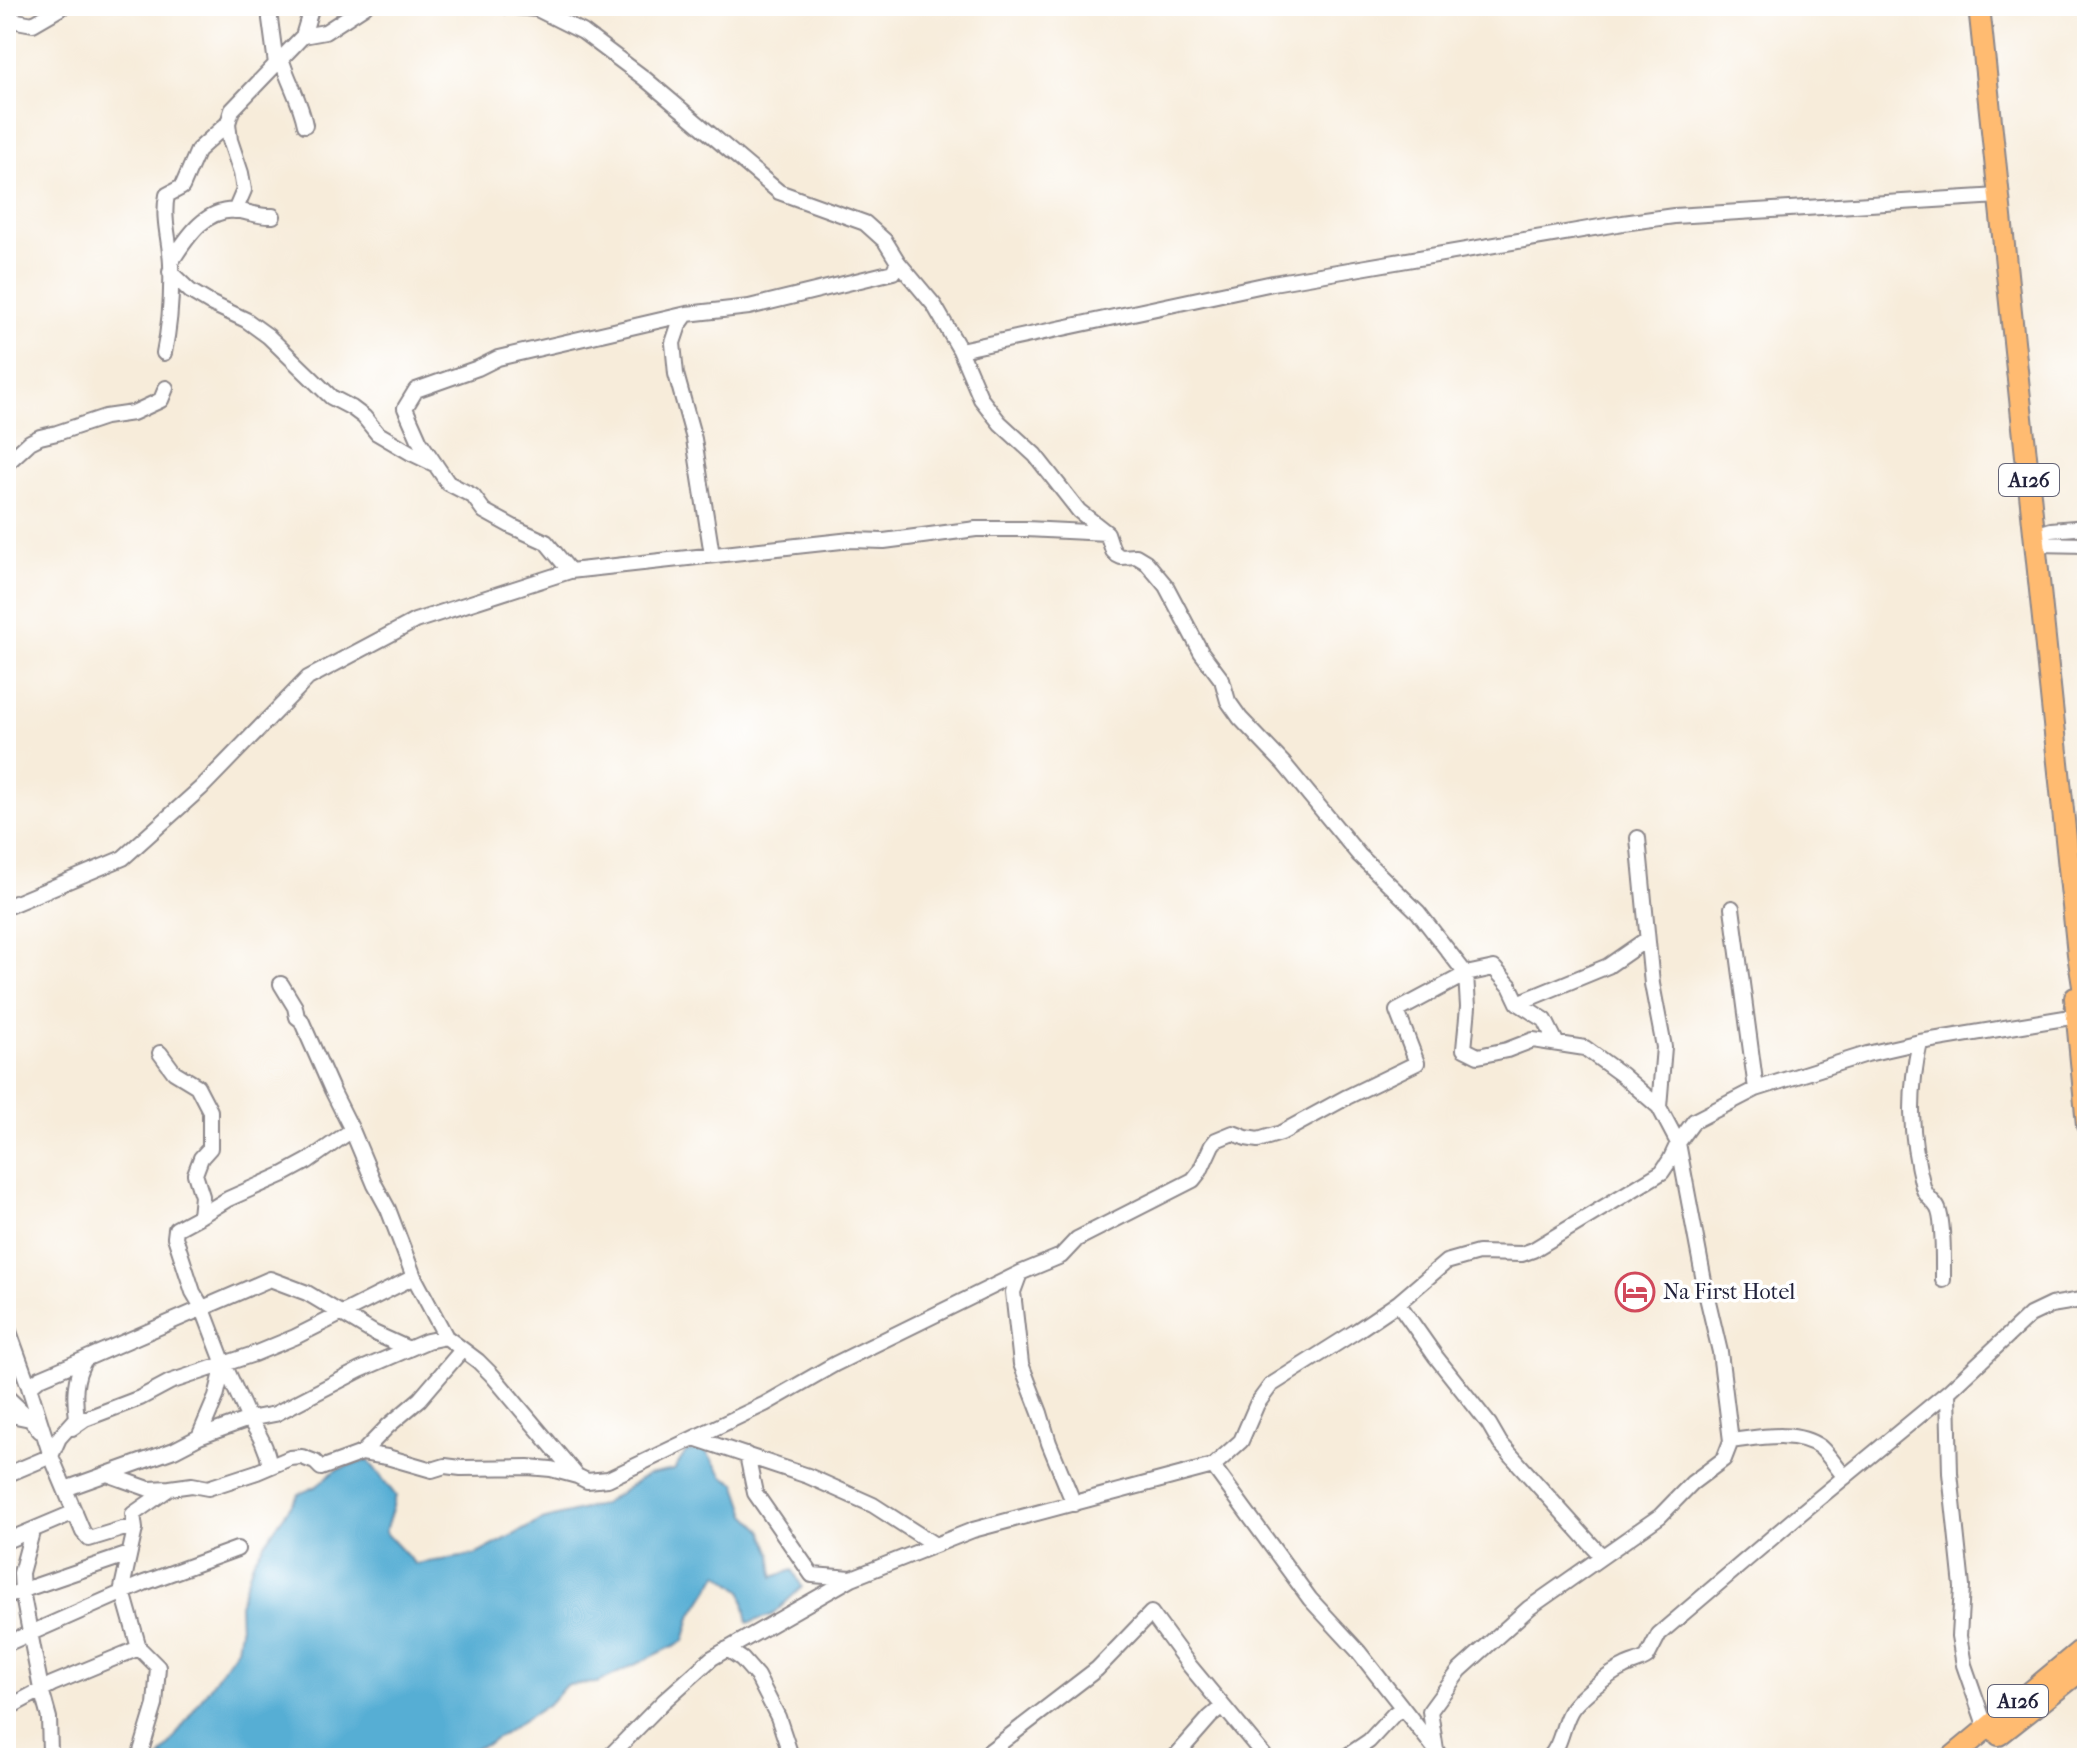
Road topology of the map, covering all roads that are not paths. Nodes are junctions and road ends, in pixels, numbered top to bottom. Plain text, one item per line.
1 (64, 6) edge
2 (271, 6) edge
3 (312, 6) edge
4 (365, 6) edge
5 (504, 6) edge
6 (1979, 6) edge
7 (6, 19) edge
8 (303, 36) junction
9 (276, 64) junction
10 (228, 123) junction
11 (305, 125) dead end
12 (1999, 196) junction
13 (235, 211) junction
14 (273, 216) dead end
15 (898, 262) junction
16 (170, 267) junction
17 (687, 314) junction
18 (960, 350) junction
19 (164, 353) dead end
20 (166, 388) dead end
21 (6, 464) edge
22 (436, 465) junction
23 (2087, 527) edge
24 (1107, 533) junction
25 (2035, 539) junction
26 (2087, 545) edge
27 (712, 555) junction
28 (570, 571) junction
29 (1638, 838) dead end
30 (6, 907) edge
31 (1732, 908) dead end
32 (1647, 939) junction
33 (1466, 974) junction
34 (281, 984) dead end
35 (1518, 1003) junction
36 (2082, 1014) edge
37 (1556, 1042) junction
38 (1920, 1042) junction
39 (160, 1053) dead end
40 (1756, 1089) junction
41 (1659, 1107) junction
42 (2087, 1125) edge
43 (352, 1130) junction
44 (1678, 1143) junction
45 (200, 1216) junction
46 (1020, 1273) junction
47 (414, 1277) junction
48 (1943, 1280) dead end
49 (2087, 1299) edge
50 (1398, 1303) junction
51 (203, 1309) junction
52 (340, 1313) junction
53 (6, 1323) edge
54 (446, 1337) junction
55 (409, 1349) junction
56 (462, 1350) junction
57 (85, 1359) junction
58 (224, 1364) junction
59 (29, 1387) junction
60 (1948, 1392) junction
61 (6, 1396) edge
62 (6, 1414) edge
63 (30, 1419) junction
64 (249, 1419) junction
65 (43, 1434) junction
66 (65, 1434) junction
67 (199, 1437) junction
68 (694, 1438) junction
69 (1731, 1441) junction
70 (362, 1453) junction
71 (747, 1455) junction
72 (51, 1456) junction
73 (270, 1466) junction
74 (1213, 1466) junction
75 (107, 1474) junction
76 (6, 1475) edge
77 (577, 1476) junction
78 (1845, 1477) junction
79 (170, 1488) junction
80 (65, 1489) junction
81 (1074, 1504) junction
82 (75, 1512) junction
83 (135, 1529) junction
84 (32, 1532) junction
85 (6, 1541) edge
86 (935, 1545) junction
87 (237, 1549) dead end
88 (129, 1554) junction
89 (1603, 1555) junction
90 (852, 1578) junction
91 (22, 1591) junction
92 (123, 1591) junction
93 (6, 1596) edge
94 (30, 1634) junction
95 (6, 1644) edge
96 (2087, 1645) edge
97 (139, 1648) junction
98 (727, 1649) junction
99 (2087, 1666) edge
100 (41, 1689) junction
101 (1223, 1706) junction
102 (1402, 1708) junction
103 (6, 1709) edge
104 (49, 1718) junction
105 (1986, 1728) junction
106 (1439, 1754) edge
107 (792, 1757) edge
108 (40, 1758) edge
109 (53, 1758) edge
110 (139, 1758) edge
111 (608, 1758) edge
112 (981, 1758) edge
113 (1174, 1758) edge
114 (1266, 1758) edge
115 (1344, 1758) edge
116 (1549, 1758) edge
117 (1951, 1758) edge
118 (1972, 1758) edge

1 - 7 street
2 - 9 street
3 - 8 street
4 - 8 street
5 - 15 street
6 - 12 highway, A126
8 - 9 street
9 - 10 street
9 - 11 street
10 - 13 street
10 - 16 street
12 - 18 street
12 - 25 highway, A126
13 - 14 street
13 - 16 street
15 - 17 street
15 - 18 street
16 - 19 street
16 - 22 street
17 - 22 street
17 - 27 street
18 - 24 street
20 - 21 street
22 - 28 street
23 - 25 street
24 - 27 street
24 - 33 street
25 - 26 street
25 - 36 highway, A126
27 - 28 street
28 - 30 street
29 - 32 street
31 - 40 street
32 - 35 street
32 - 41 street
33 - 35 street
33 - 37 street
33 - 46 street
34 - 43 street
35 - 37 street
36 - 38 street
36 - 42 highway, A126
37 - 41 street
38 - 40 street
38 - 48 street
39 - 45 street
40 - 44 street
41 - 44 street
43 - 45 street
43 - 47 street
44 - 50 street
44 - 69 street
45 - 51 street
46 - 68 street
46 - 81 street
47 - 52 street
47 - 54 street
49 - 60 street
50 - 74 street
50 - 89 street
51 - 52 street
51 - 57 street
51 - 58 street
52 - 55 street
52 - 58 street
53 - 59 street
54 - 55 street
54 - 56 street
55 - 64 street
56 - 70 street
56 - 77 street
57 - 59 street
57 - 66 street
58 - 64 street
58 - 66 street
58 - 67 street
59 - 65 street
60 - 78 street
60 - 105 street
61 - 63 street
62 - 63 street
63 - 65 street
64 - 67 street
64 - 73 street
65 - 72 street
66 - 72 street
67 - 75 street
68 - 71 street
68 - 77 street
69 - 78 street
69 - 89 street
70 - 73 street
70 - 77 street
71 - 86 street
71 - 90 street
72 - 76 street
72 - 80 street
73 - 79 street
74 - 81 street
74 - 102 street
75 - 79 street
75 - 80 street
78 - 116 street
79 - 83 street
80 - 82 street
81 - 86 street
82 - 83 street
82 - 84 street
83 - 88 street
84 - 85 street
84 - 91 street
86 - 90 street
87 - 92 street
88 - 91 street
88 - 92 street
89 - 106 street
90 - 98 street
91 - 93 street
91 - 94 street
92 - 94 street
92 - 97 street
94 - 95 street
94 - 100 street
96 - 105 highway, A126
97 - 100 street
97 - 110 street
98 - 107 street
98 - 111 street
99 - 118 highway, A126
100 - 103 street
100 - 104 street
101 - 112 street
101 - 113 street
101 - 114 street
102 - 106 street
102 - 115 street
104 - 108 street
104 - 109 street
105 - 117 highway, A126

